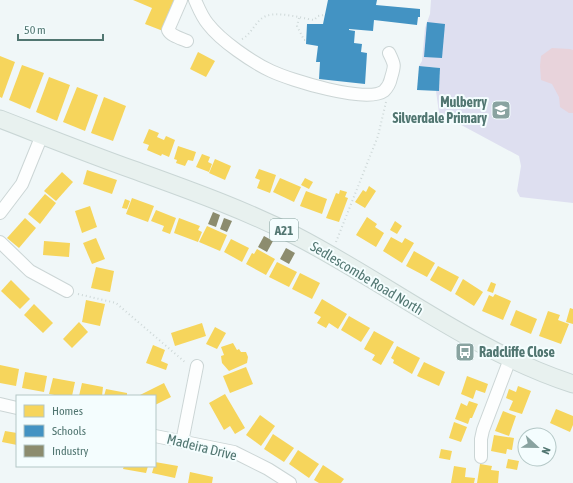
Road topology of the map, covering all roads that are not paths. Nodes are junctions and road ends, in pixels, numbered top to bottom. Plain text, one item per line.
1 (181, 0) edge
2 (195, 0) edge
3 (187, 41) dead end
4 (389, 53) dead end
5 (0, 119) edge
6 (42, 135) junction
7 (0, 213) edge
8 (0, 242) edge
9 (67, 291) road end
10 (510, 359) junction
11 (196, 370) road end
12 (573, 384) edge
13 (0, 404) edge
14 (16, 408) edge
15 (156, 436) edge
16 (182, 442) junction
17 (480, 457) dead end
18 (290, 483) edge

1 - 3 street
2 - 4 street
5 - 6 highway, Sedlescombe Road North / A21
6 - 7 street
6 - 10 highway, Sedlescombe Road North / A21
8 - 9 street
10 - 12 highway, Sedlescombe Road North / A21
10 - 17 street
11 - 16 street
13 - 14 street
15 - 16 street, Madeira Drive
16 - 18 street, Madeira Drive

